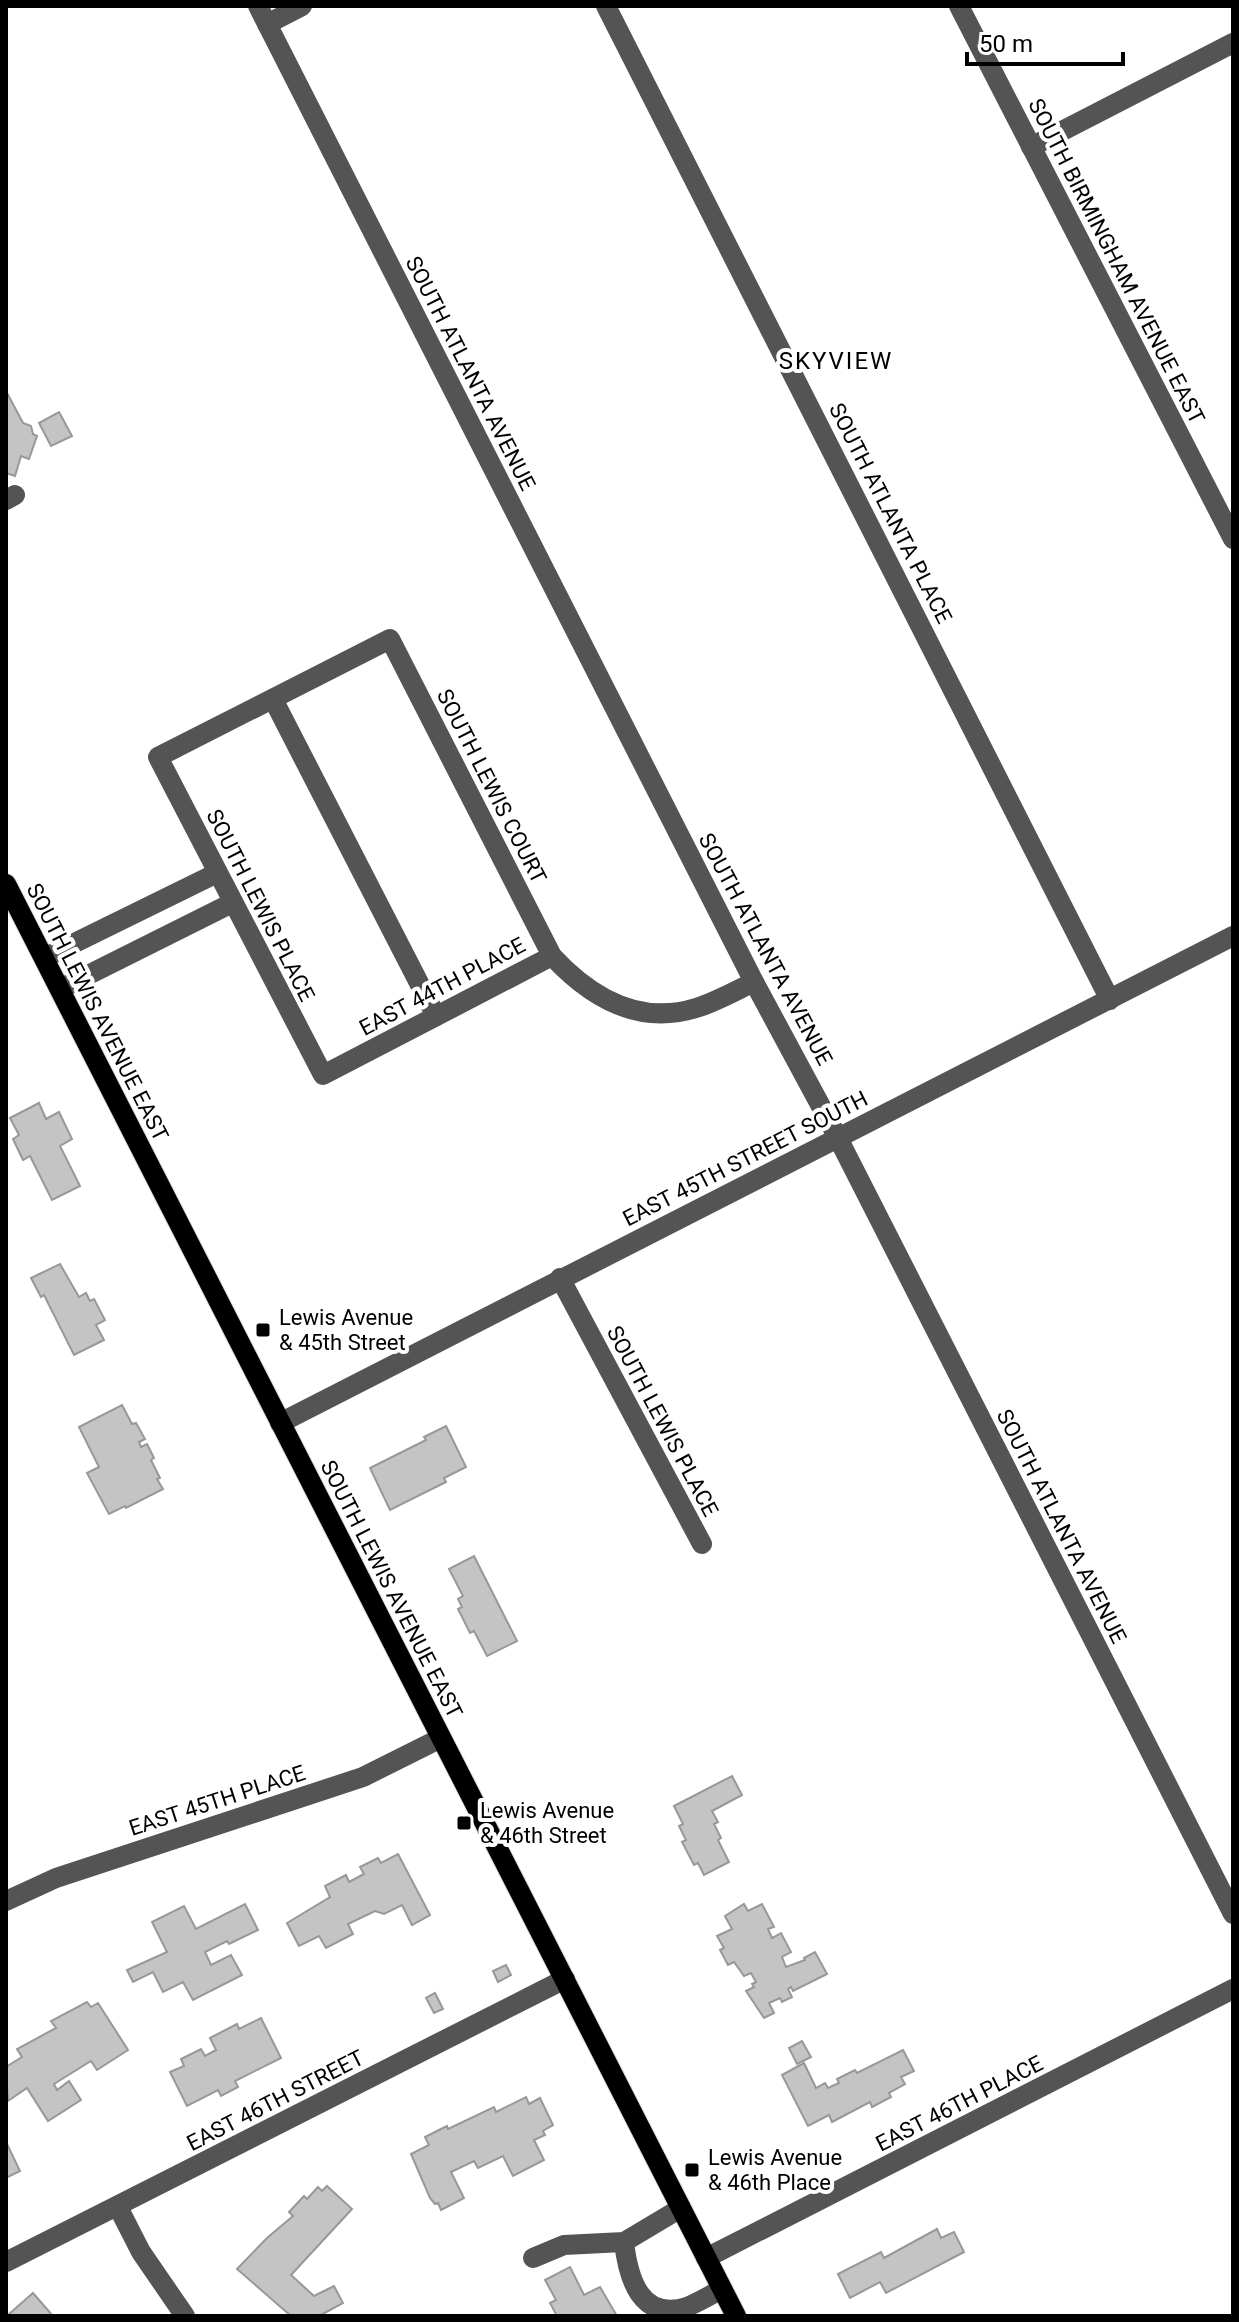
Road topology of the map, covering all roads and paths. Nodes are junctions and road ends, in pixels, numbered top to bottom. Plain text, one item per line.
1 (302, 6) edge
2 (606, 6) edge
3 (959, 6) edge
4 (263, 15) edge
5 (1233, 43) edge
6 (1031, 147) junction
7 (1233, 539) edge
8 (273, 699) junction
9 (217, 873) junction
10 (6, 884) edge
11 (232, 903) junction
12 (135, 913) junction
13 (1233, 936) edge
14 (151, 944) junction
15 (552, 956) junction
16 (44, 958) junction
17 (754, 982) junction
18 (60, 989) junction
19 (1110, 1000) junction
20 (436, 1016) junction
21 (323, 1075) joint
22 (838, 1138) junction
23 (560, 1278) junction
24 (280, 1423) junction
25 (702, 1544) dead end
26 (441, 1738) junction
27 (6, 1901) edge
28 (1233, 1914) edge
29 (565, 1979) junction
30 (1233, 1989) edge
31 (118, 2207) junction
32 (681, 2208) junction
33 (624, 2242) junction
34 (533, 2258) dead end
35 (706, 2258) junction
36 (6, 2262) edge
37 (722, 2289) junction
38 (185, 2316) edge
39 (736, 2316) edge

1 - 4 street
2 - 19 street, SOUTH ATLANTA PLACE
3 - 6 street, SOUTH BIRMINGHAM AVENUE EAST
4 - 17 street, SOUTH ATLANTA AVENUE
5 - 6 street
6 - 7 street, SOUTH BIRMINGHAM AVENUE EAST
8 - 9 street, SOUTH LEWIS PLACE
8 - 15 street, SOUTH LEWIS COURT
8 - 20 street
9 - 11 street, SOUTH LEWIS PLACE
9 - 12 street
10 - 16 main road, SOUTH LEWIS AVENUE EAST
11 - 14 street
11 - 21 street, SOUTH LEWIS PLACE
12 - 14 street
12 - 16 street
13 - 19 street, EAST 45TH STREET SOUTH
14 - 18 street
15 - 17 street, EAST 44TH PLACE
15 - 20 street, EAST 44TH PLACE
16 - 18 main road, SOUTH LEWIS AVENUE EAST
17 - 22 street, SOUTH ATLANTA AVENUE
18 - 24 main road, SOUTH LEWIS AVENUE EAST
19 - 22 street, EAST 45TH STREET SOUTH
20 - 21 street, EAST 44TH PLACE
22 - 23 street, EAST 45TH STREET SOUTH
22 - 28 street, SOUTH ATLANTA AVENUE
23 - 24 street, EAST 45TH STREET SOUTH
23 - 25 street, SOUTH LEWIS PLACE
24 - 26 main road, SOUTH LEWIS AVENUE EAST
26 - 27 street, EAST 45TH PLACE
26 - 29 main road, SOUTH LEWIS AVENUE EAST
29 - 31 street, EAST 46TH STREET
29 - 32 main road, SOUTH LEWIS AVENUE EAST
30 - 35 street, EAST 46TH PLACE
31 - 36 street, EAST 46TH STREET
31 - 38 street
32 - 33 street
32 - 35 main road, SOUTH LEWIS AVENUE EAST
33 - 34 street
33 - 37 street
35 - 37 main road, SOUTH LEWIS AVENUE EAST
37 - 39 main road, SOUTH LEWIS AVENUE EAST

